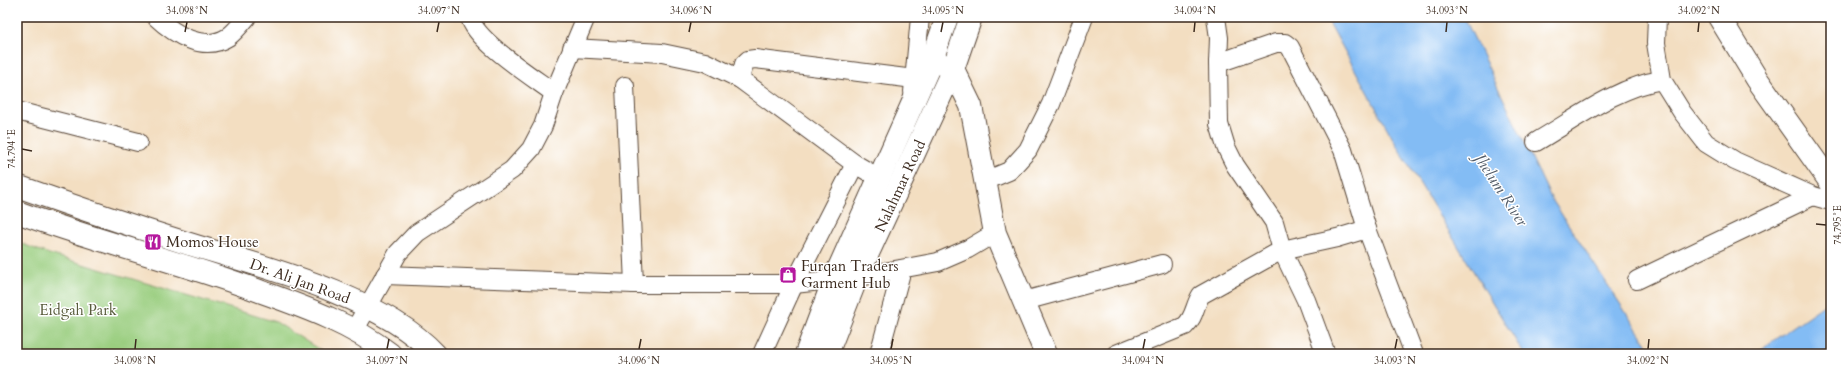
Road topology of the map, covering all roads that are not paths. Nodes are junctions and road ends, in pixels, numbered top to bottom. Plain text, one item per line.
1 (156, 17) edge
2 (247, 17) edge
3 (470, 17) edge
4 (586, 17) edge
5 (920, 17) edge
6 (947, 17) edge
7 (971, 17) edge
8 (1084, 17) edge
9 (1216, 17) edge
10 (1657, 17) edge
11 (1718, 17) edge
12 (572, 48) junction
13 (932, 60) junction
14 (1218, 63) junction
15 (954, 69) junction
16 (740, 79) junction
17 (914, 79) junction
18 (1662, 80) junction
19 (625, 86) dead end
20 (554, 93) junction
21 (912, 104) junction
22 (17, 111) edge
23 (138, 142) dead end
24 (1536, 142) dead end
25 (854, 164) junction
26 (879, 178) junction
27 (985, 181) junction
28 (1831, 183) edge
29 (17, 186) edge
30 (1812, 196) junction
31 (1831, 201) edge
32 (17, 212) edge
33 (1367, 229) junction
34 (995, 233) junction
35 (1282, 250) junction
36 (1162, 264) dead end
37 (902, 269) junction
38 (385, 275) junction
39 (857, 276) junction
40 (834, 279) junction
41 (1637, 280) dead end
42 (634, 284) junction
43 (794, 284) junction
44 (1024, 300) junction
45 (368, 307) junction
46 (354, 331) junction
47 (390, 354) edge
48 (435, 354) edge
49 (762, 354) edge
50 (806, 354) edge
51 (827, 354) edge
52 (879, 354) edge
53 (1046, 354) edge
54 (1116, 354) edge
55 (1326, 354) edge
56 (1414, 354) edge

1 - 2 street
3 - 20 street
4 - 12 street
5 - 17 street
6 - 13 main road, Nalahmar Road
7 - 15 main road, Nalahmar Road
8 - 27 street
9 - 14 street
10 - 18 street
11 - 28 main road
12 - 16 street
12 - 20 street
13 - 15 main road
13 - 21 main road, Nalahmar Road
14 - 33 street
14 - 35 street
15 - 27 main road
15 - 39 main road, Nalahmar Road
16 - 17 street
16 - 25 street
17 - 21 street
18 - 24 street
18 - 30 street
19 - 42 street
20 - 38 street
21 - 26 main road, Nalahmar Road
22 - 23 street
25 - 26 street
25 - 43 street
26 - 40 main road, Nalahmar Road
27 - 34 main road
29 - 45 main road, Dr. Ali Jan Road
30 - 31 street
30 - 41 street
32 - 46 main road, Dr. Ali Jan Road
33 - 35 street
33 - 56 street
34 - 37 street
34 - 44 main road
35 - 54 street
35 - 55 street
36 - 44 street
37 - 39 street
37 - 52 street
38 - 42 street
38 - 45 street
39 - 40 street
39 - 51 main road, Nalahmar Road
40 - 43 street
40 - 50 main road, Nalahmar Road
42 - 43 street
43 - 49 street
44 - 53 main road
45 - 46 street
45 - 48 main road, Dr. Ali Jan Road
46 - 47 main road, Dr. Ali Jan Road

